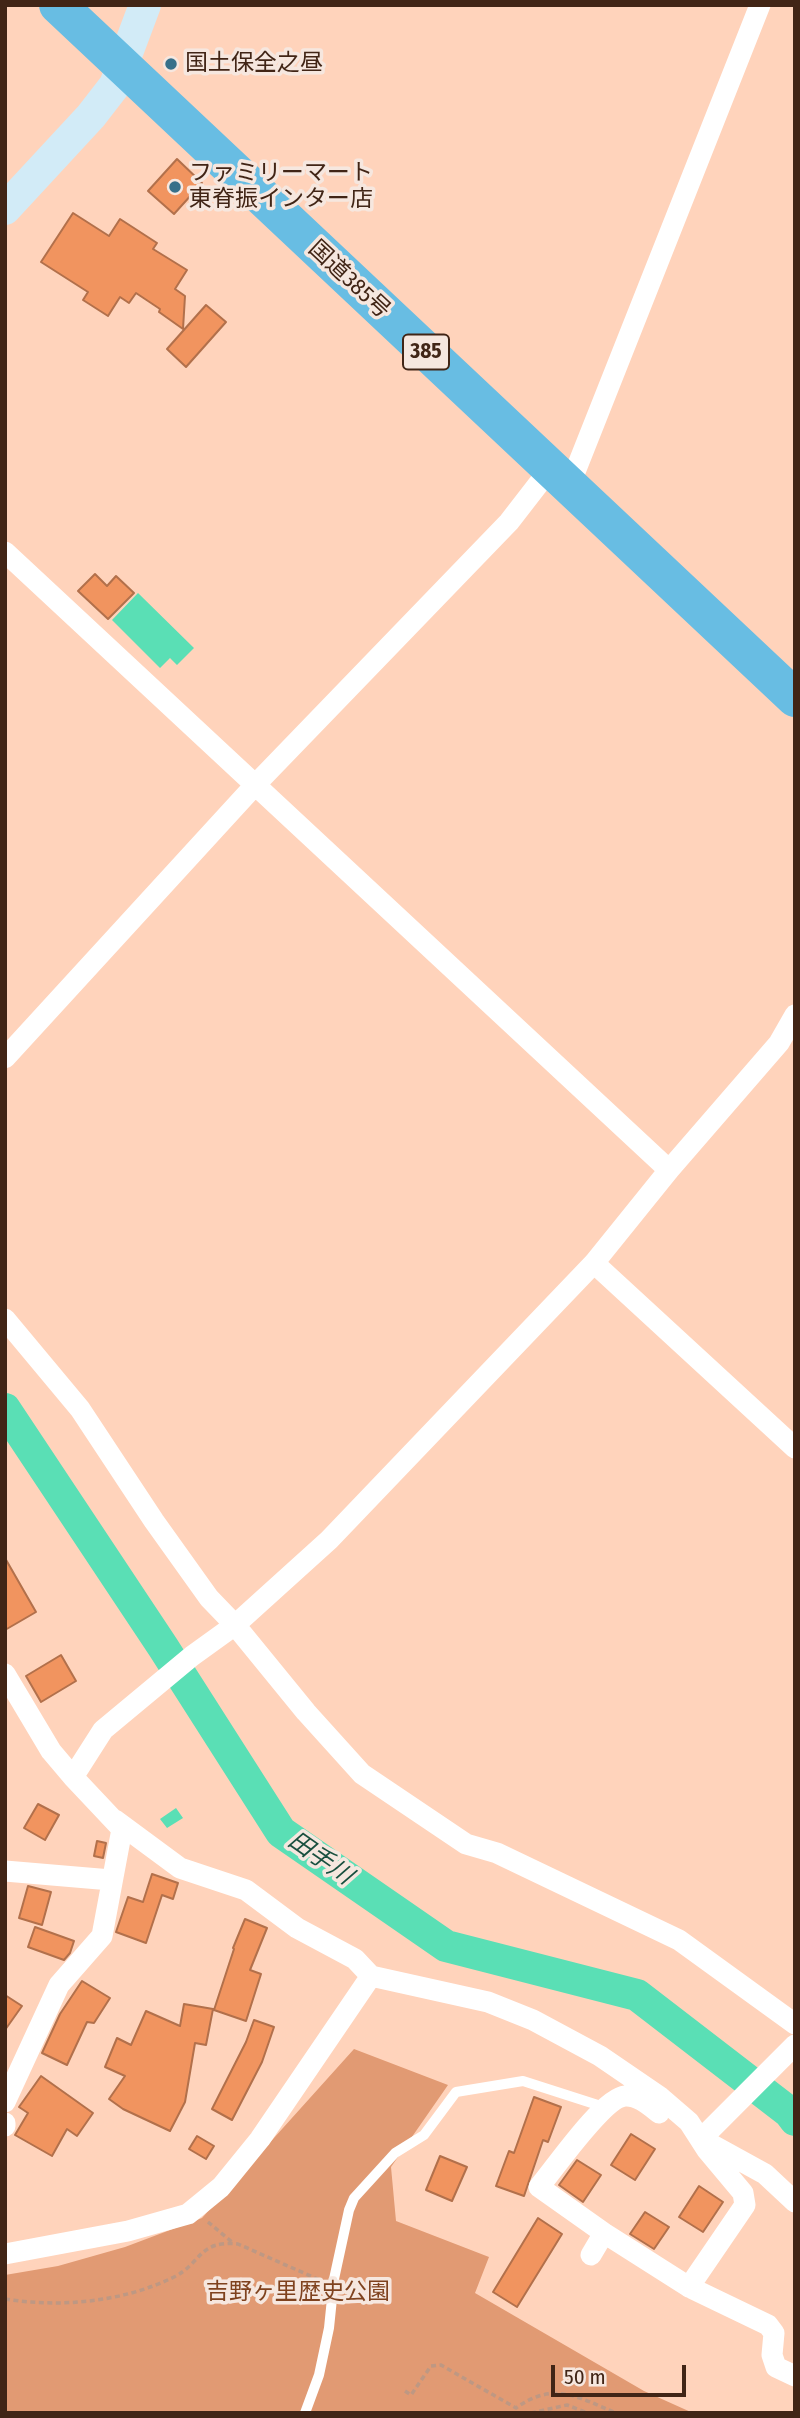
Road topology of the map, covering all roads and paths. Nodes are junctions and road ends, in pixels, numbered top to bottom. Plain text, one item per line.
1 (58, 5) edge
2 (145, 5) edge
3 (760, 5) edge
4 (121, 65) junction
5 (5, 209) edge
6 (559, 478) junction
7 (5, 552) edge
8 (795, 698) edge
9 (256, 784) junction
10 (795, 1015) edge
11 (5, 1058) edge
12 (669, 1170) junction
13 (594, 1263) junction
14 (5, 1319) edge
15 (795, 1448) edge
16 (235, 1625) junction
17 (6, 1677) edge
18 (73, 1777) junction
19 (115, 1821) junction
20 (5, 1871) edge
21 (111, 1880) junction
22 (371, 1976) junction
23 (795, 2024) edge
24 (795, 2045) edge
25 (5, 2102) edge
26 (604, 2107) junction
27 (701, 2138) junction
28 (795, 2202) edge
29 (194, 2209) junction
30 (604, 2233) junction
31 (233, 2243) junction
32 (5, 2254) edge
33 (591, 2255) dead end
34 (333, 2286) junction
35 (689, 2287) junction
36 (5, 2299) edge
37 (795, 2376) edge
38 (405, 2391) dead end
39 (305, 2413) edge
40 (531, 2413) edge
41 (589, 2413) edge
42 (616, 2413) edge

1 - 4 highway, 国道385号 / 385
2 - 4 street
3 - 6 street
4 - 5 street
4 - 6 highway, 国道385号 / 385
6 - 8 highway, 国道385号 / 385
6 - 9 street
7 - 9 street
9 - 11 street
9 - 12 street
10 - 12 street
12 - 13 street
13 - 15 street
13 - 16 street
14 - 16 street
16 - 18 street
16 - 23 street
17 - 18 street
18 - 19 street
19 - 21 street
19 - 22 street
20 - 21 street
21 - 25 street
22 - 27 street
22 - 29 street
24 - 27 street
26 - 27 street
26 - 30 street
26 - 34 lane
27 - 28 street
27 - 35 street
29 - 31 path
29 - 32 street
30 - 33 street
30 - 35 street
31 - 34 path
31 - 36 path
34 - 39 lane
35 - 37 street
38 - 42 path
40 - 41 path

